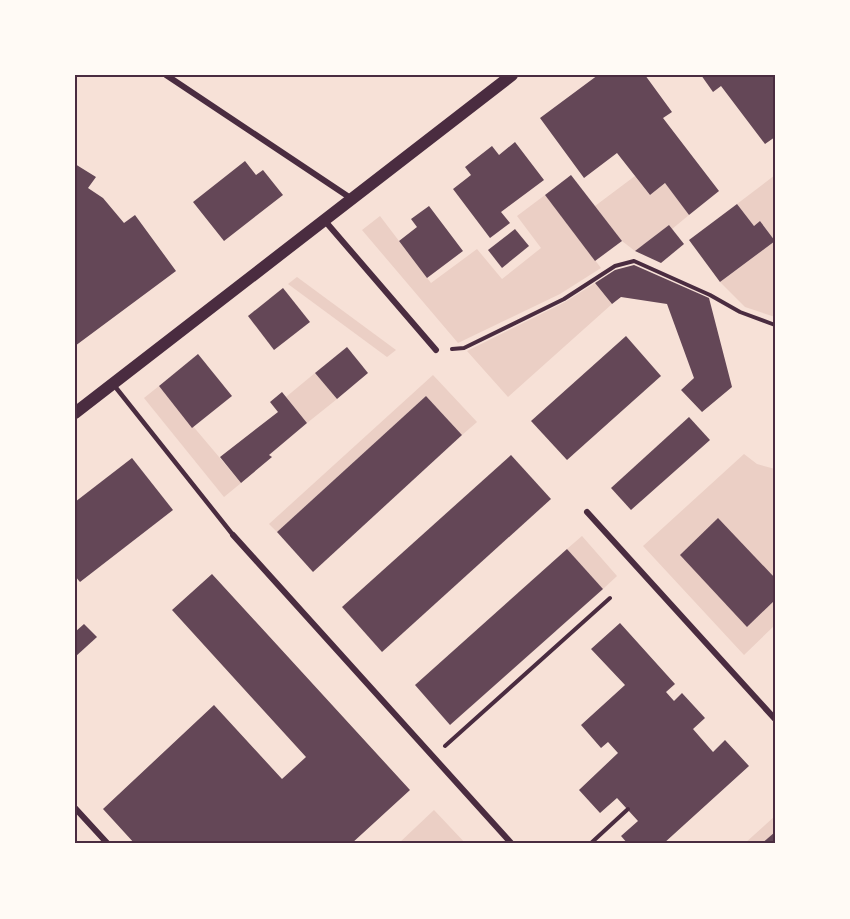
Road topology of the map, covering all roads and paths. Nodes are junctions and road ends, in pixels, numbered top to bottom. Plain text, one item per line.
1 (166, 75) edge
2 (512, 75) edge
3 (352, 200) junction
4 (325, 221) junction
5 (775, 325) edge
6 (436, 350) joint
7 (112, 384) junction
8 (75, 413) edge
9 (586, 512) dead end
10 (233, 535) joint
11 (610, 598) dead end
12 (775, 719) edge
13 (433, 756) junction
14 (75, 808) edge
15 (628, 809) dead end
16 (108, 844) edge
17 (512, 844) edge
18 (590, 844) edge

1 - 3 street
2 - 3 main road
3 - 4 main road
4 - 6 street
4 - 7 main road
5 - 6 path
7 - 8 main road
7 - 10 lane
9 - 12 street
10 - 13 street
11 - 13 path
13 - 17 street
14 - 16 street
15 - 18 path

